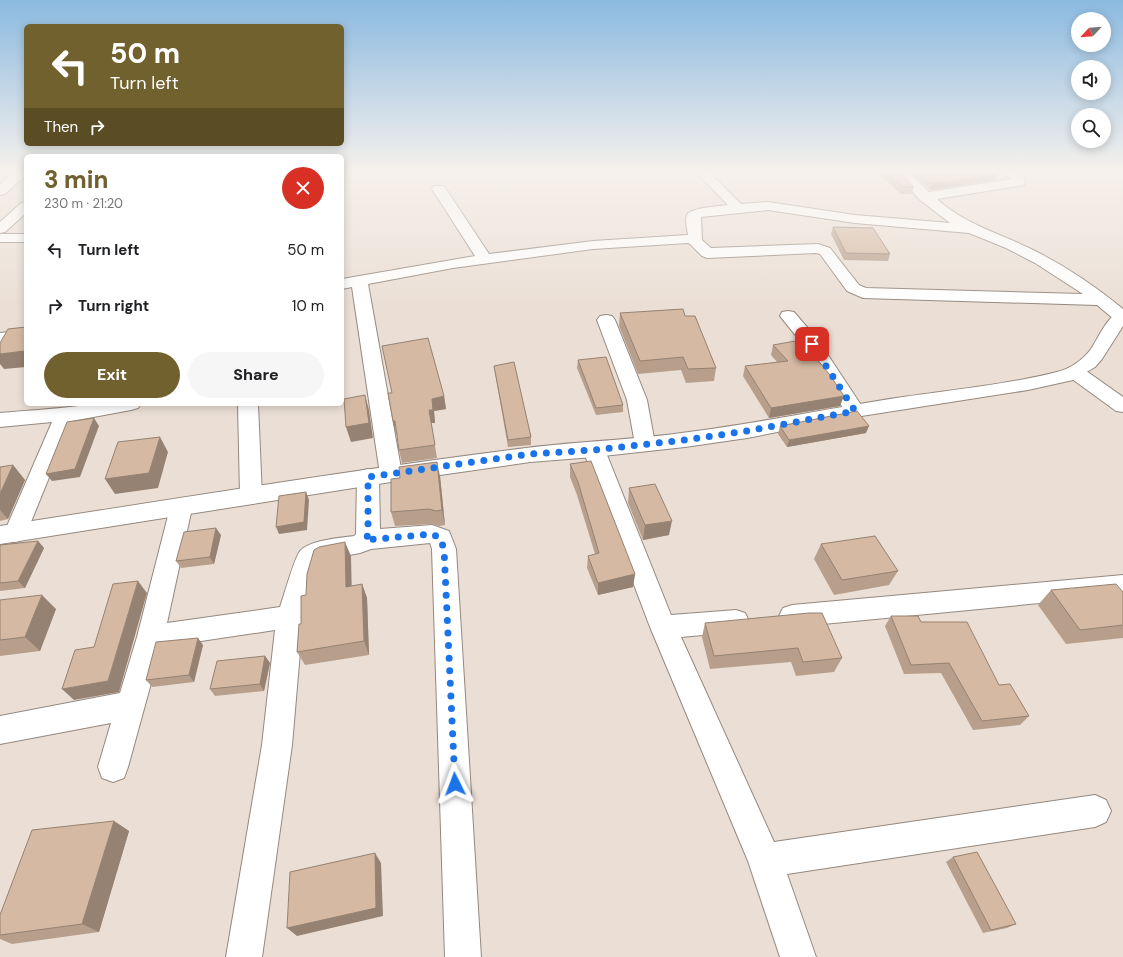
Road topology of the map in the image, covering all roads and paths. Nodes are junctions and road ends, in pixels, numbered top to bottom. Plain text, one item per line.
1 (14, 217) edge
2 (457, 217) edge
3 (694, 217) edge
4 (839, 217) edge
5 (952, 217) edge
6 (0, 229) edge
7 (974, 230) junction
8 (0, 238) edge
9 (24, 238) edge
10 (695, 240) junction
11 (485, 259) junction
12 (350, 282) edge
13 (1102, 300) junction
14 (788, 316) dead end
15 (606, 320) dead end
16 (1120, 322) edge
17 (24, 335) edge
18 (0, 338) edge
19 (1075, 372) junction
20 (119, 406) edge
21 (248, 406) edge
22 (1123, 406) edge
23 (855, 411) junction
24 (60, 416) junction
25 (0, 420) edge
26 (645, 444) junction
27 (594, 450) junction
28 (391, 474) junction
29 (368, 477) junction
30 (251, 496) junction
31 (181, 508) junction
32 (8, 534) edge
33 (365, 540) junction
34 (1123, 585) edge
35 (290, 617) junction
36 (663, 627) junction
37 (150, 637) junction
38 (130, 705) junction
39 (0, 730) edge
40 (113, 767) dead end
41 (1095, 811) dead end
42 (765, 860) junction
43 (244, 957) edge
44 (463, 957) edge
45 (798, 957) edge

1 - 6 street
2 - 11 street
3 - 10 street
4 - 7 street
5 - 7 street
7 - 13 street
8 - 9 street
10 - 11 street
10 - 13 street
11 - 12 street
12 - 28 street
13 - 16 street
14 - 23 street
15 - 26 street
16 - 19 street
17 - 18 street
19 - 22 street
19 - 23 street
20 - 24 street
21 - 30 street
23 - 26 street
24 - 25 street
24 - 32 street
26 - 27 street
27 - 28 street
27 - 36 street
28 - 29 street
29 - 30 street
29 - 33 street
30 - 31 street
31 - 32 street
31 - 37 street
33 - 35 street
33 - 44 street
34 - 36 street
35 - 37 street
35 - 43 street
36 - 42 street
37 - 38 street
38 - 39 street
38 - 40 street
41 - 42 street
42 - 45 street

